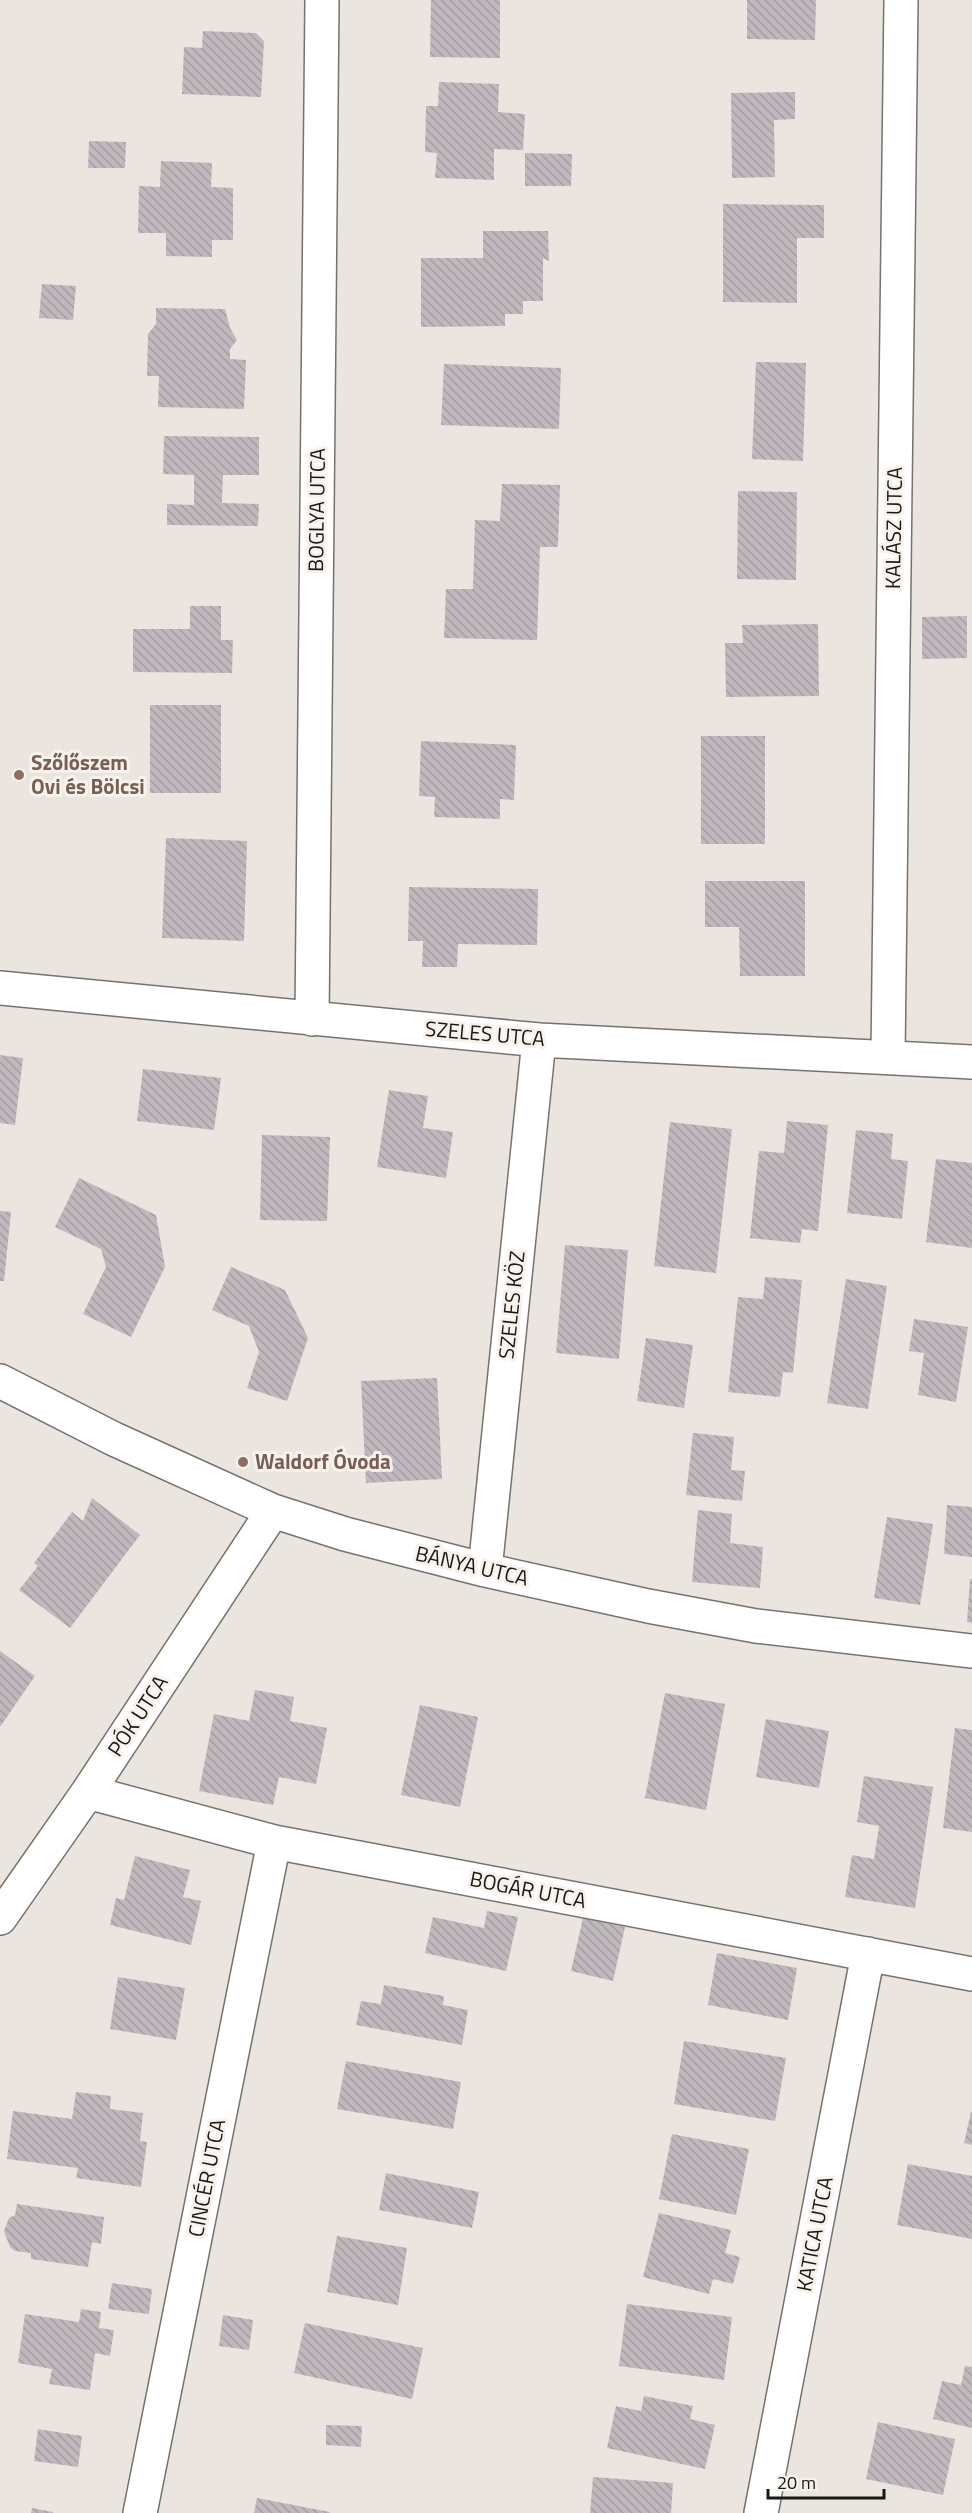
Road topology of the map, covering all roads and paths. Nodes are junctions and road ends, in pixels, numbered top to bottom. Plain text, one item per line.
1 (322, 0) edge
2 (901, 0) edge
3 (0, 988) edge
4 (312, 1019) junction
5 (539, 1040) junction
6 (888, 1056) junction
7 (972, 1062) edge
8 (0, 1381) edge
9 (273, 1511) junction
10 (485, 1570) junction
11 (972, 1651) edge
12 (88, 1792) junction
13 (274, 1842) junction
14 (0, 1918) edge
15 (868, 1954) junction
16 (972, 1974) edge
17 (140, 2513) edge
18 (761, 2513) edge

1 - 4 street, BOGLYA UTCA
2 - 6 street, KALÁSZ UTCA
3 - 4 street, SZELES UTCA
4 - 5 street, SZELES UTCA
5 - 6 street, SZELES UTCA
5 - 10 street, SZELES KÖZ
6 - 7 street, SZELES UTCA
8 - 9 street, BÁNYA UTCA
9 - 10 street, BÁNYA UTCA
9 - 12 street, PÓK UTCA
10 - 11 street, BÁNYA UTCA
12 - 13 street, BOGÁR UTCA
12 - 14 street, PÓK UTCA
13 - 15 street, BOGÁR UTCA
13 - 17 street, CINCÉR UTCA
15 - 16 street, BOGÁR UTCA
15 - 18 street, KATICA UTCA

